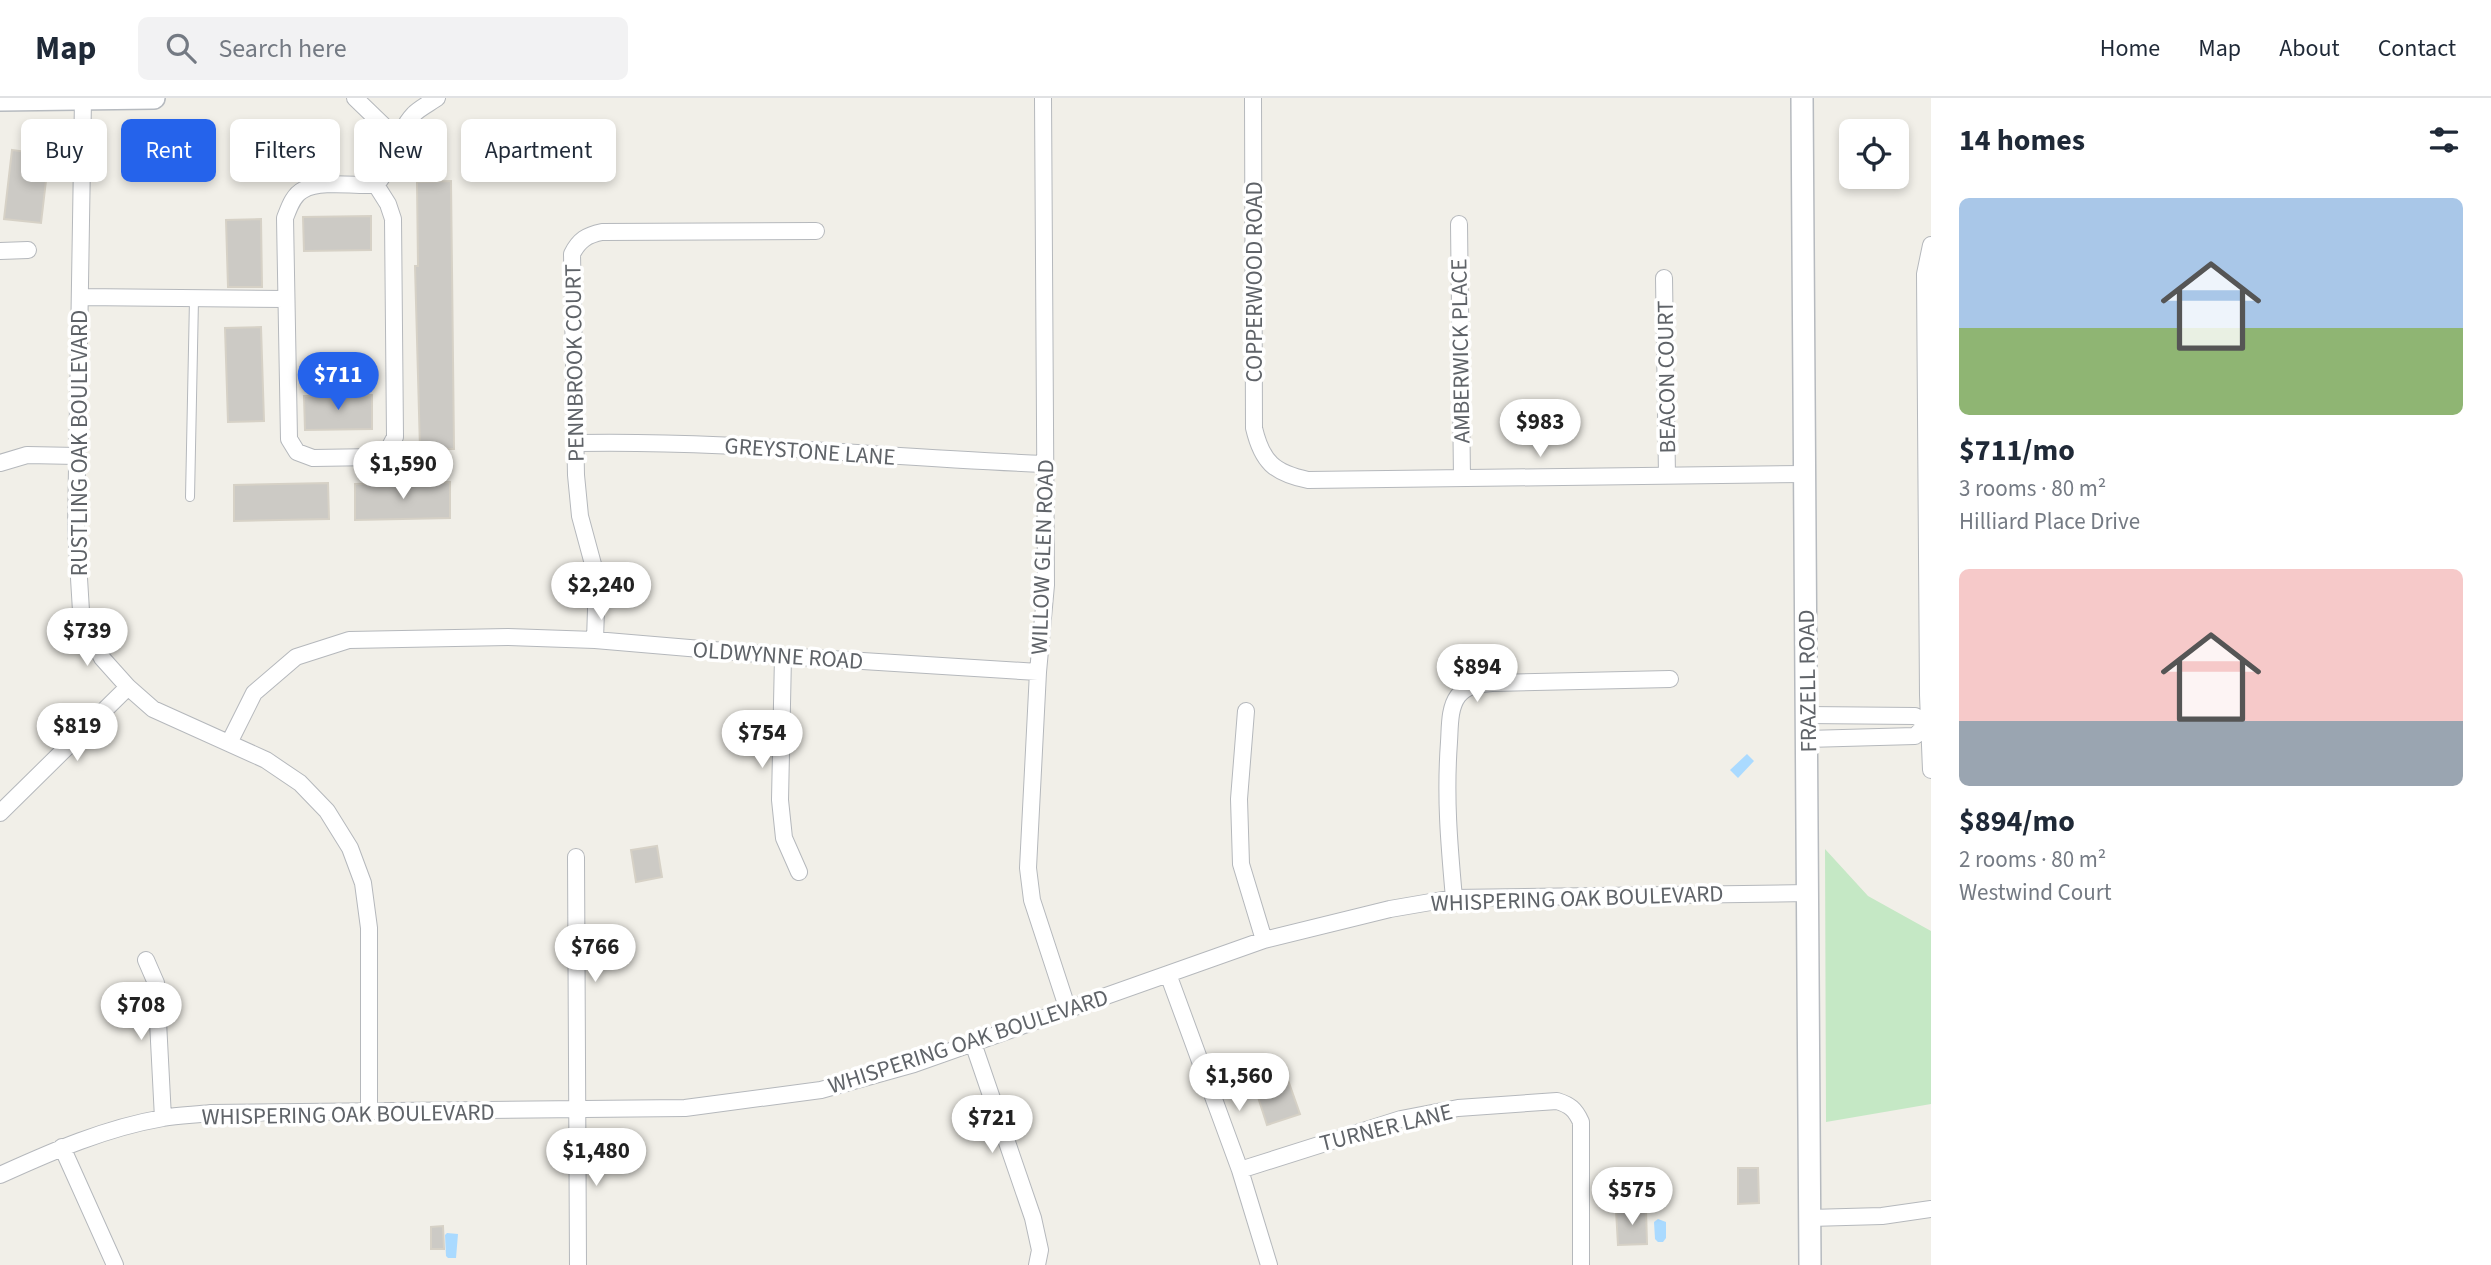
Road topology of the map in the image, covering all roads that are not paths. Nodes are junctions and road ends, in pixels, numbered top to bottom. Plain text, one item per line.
1 (154, 98) edge
2 (355, 98) edge
3 (437, 98) edge
4 (1043, 98) edge
5 (1253, 98) edge
6 (1802, 98) edge
7 (84, 99) edge
8 (0, 100) edge
9 (378, 119) edge
10 (410, 119) edge
11 (379, 182) edge
12 (376, 185) junction
13 (1459, 224) dead end
14 (816, 232) dead end
15 (1931, 245) edge
16 (28, 250) dead end
17 (0, 251) edge
18 (1664, 278) dead end
19 (80, 297) junction
20 (194, 299) junction
21 (286, 299) junction
22 (575, 443) junction
23 (1929, 449) edge
24 (77, 456) junction
25 (0, 463) edge
26 (1045, 464) junction
27 (1805, 474) junction
28 (1667, 476) junction
29 (1462, 478) junction
30 (190, 496) dead end
31 (1929, 549) edge
32 (595, 640) junction
33 (1929, 641) edge
34 (783, 656) junction
35 (1038, 672) junction
36 (1670, 679) dead end
37 (128, 687) junction
38 (1246, 711) dead end
39 (1807, 715) junction
40 (1928, 723) junction
41 (1807, 739) junction
42 (229, 743) junction
43 (1931, 770) edge
44 (0, 813) edge
45 (576, 857) dead end
46 (799, 872) dead end
47 (1809, 893) junction
48 (1454, 898) junction
49 (1264, 940) junction
50 (146, 960) dead end
51 (1168, 975) junction
52 (1069, 1010) junction
53 (973, 1043) junction
54 (577, 1111) junction
55 (369, 1112) junction
56 (163, 1118) junction
57 (62, 1147) junction
58 (1240, 1170) junction
59 (0, 1175) edge
60 (1931, 1209) edge
61 (1810, 1218) junction
62 (116, 1265) edge
63 (578, 1265) edge
64 (1037, 1265) edge
65 (1269, 1265) edge
66 (1581, 1265) edge
67 (1810, 1265) edge

1 - 7 street
2 - 9 street
3 - 10 street
4 - 26 street, WILLOW GLEN ROAD
5 - 29 street, COPPERWOOD ROAD
6 - 27 street, FRAZELL ROAD
7 - 8 street
7 - 19 street, RUSTLING OAK BOULEVARD
11 - 12 street
12 - 21 street
12 - 21 street
13 - 29 street, AMBERWICK PLACE
14 - 22 street, PENNBROOK COURT
15 - 23 street
16 - 17 street
18 - 28 street, BEACON COURT
19 - 20 street
19 - 24 street, RUSTLING OAK BOULEVARD
20 - 21 street
20 - 30 lane
22 - 26 street, GREYSTONE LANE
22 - 32 street, PENNBROOK COURT
23 - 31 street
24 - 25 street
24 - 37 street, RUSTLING OAK BOULEVARD
26 - 35 street, WILLOW GLEN ROAD
27 - 28 street
27 - 39 street, FRAZELL ROAD
28 - 29 street
31 - 33 street
32 - 34 street, OLDWYNNE ROAD
32 - 42 street, OLDWYNNE ROAD
33 - 40 street
34 - 35 street, OLDWYNNE ROAD
34 - 46 street
35 - 52 street, WILLOW GLEN ROAD
36 - 48 street
37 - 42 street, RUSTLING OAK BOULEVARD
37 - 44 street
38 - 49 street
39 - 40 street
39 - 41 street, FRAZELL ROAD
40 - 41 street
40 - 43 street
41 - 47 street, FRAZELL ROAD
42 - 55 street, RUSTLING OAK BOULEVARD
45 - 54 street
47 - 48 street, WHISPERING OAK BOULEVARD
47 - 61 street, FRAZELL ROAD
48 - 49 street, WHISPERING OAK BOULEVARD
49 - 51 street, WHISPERING OAK BOULEVARD
50 - 56 street
51 - 52 street, WHISPERING OAK BOULEVARD
51 - 58 street
52 - 53 street, WHISPERING OAK BOULEVARD
53 - 54 street, WHISPERING OAK BOULEVARD
53 - 64 street
54 - 55 street, WHISPERING OAK BOULEVARD
54 - 63 street
55 - 56 street, WHISPERING OAK BOULEVARD
56 - 57 street, WHISPERING OAK BOULEVARD
57 - 59 street, WHISPERING OAK BOULEVARD
57 - 62 street
58 - 65 street
58 - 66 street, TURNER LANE
60 - 61 street
61 - 67 street, FRAZELL ROAD

